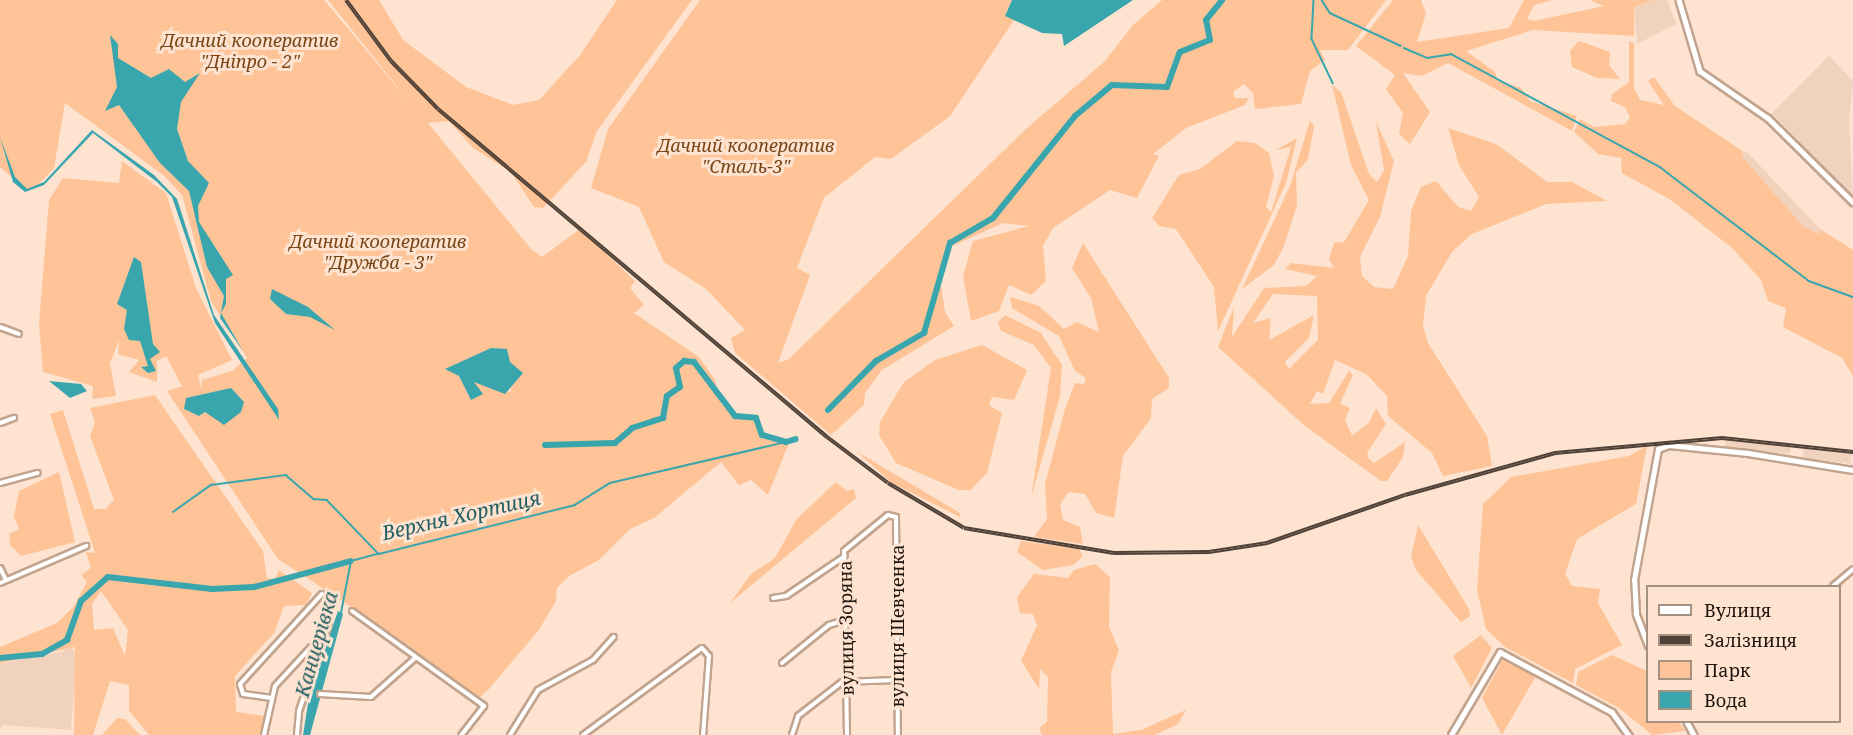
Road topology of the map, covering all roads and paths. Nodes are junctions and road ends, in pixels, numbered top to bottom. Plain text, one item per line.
1 (1679, 0) edge
2 (1853, 202) edge
3 (0, 327) edge
4 (19, 334) dead end
5 (14, 418) dead end
6 (0, 423) edge
7 (1853, 470) edge
8 (38, 473) dead end
9 (0, 483) edge
10 (896, 517) joint
11 (86, 546) dead end
12 (845, 556) junction
13 (0, 568) edge
14 (1853, 569) edge
15 (6, 580) junction
16 (0, 583) edge
17 (1834, 585) edge
18 (322, 594) dead end
19 (773, 598) dead end
20 (352, 611) dead end
21 (845, 620) junction
22 (329, 623) dead end
23 (614, 637) dead end
24 (1646, 643) edge
25 (311, 647) dead end
26 (414, 659) junction
27 (782, 663) dead end
28 (847, 680) junction
29 (897, 680) junction
30 (320, 694) dead end
31 (272, 698) junction
32 (264, 735) edge
33 (297, 735) edge
34 (461, 735) edge
35 (510, 735) edge
36 (584, 735) edge
37 (703, 735) edge
38 (792, 735) edge
39 (847, 735) edge
40 (898, 735) edge
41 (1451, 735) edge
42 (1629, 735) edge

1 - 2 street
3 - 4 street
5 - 6 street
7 - 24 street
8 - 9 street
10 - 12 street, вулиця Зоряна
10 - 29 street, вулиця Шевченка
11 - 15 street
12 - 19 street
12 - 21 street, вулиця Зоряна
13 - 15 street
14 - 17 street
15 - 16 street
18 - 31 street
20 - 26 street
21 - 27 street
21 - 28 street, вулиця Зоряна
22 - 33 street
23 - 35 street
25 - 31 street
26 - 30 street
26 - 34 street
28 - 29 street
28 - 38 street
28 - 39 street, вулиця Зоряна
29 - 40 street, вулиця Шевченка
31 - 32 street
36 - 37 street
41 - 42 street

